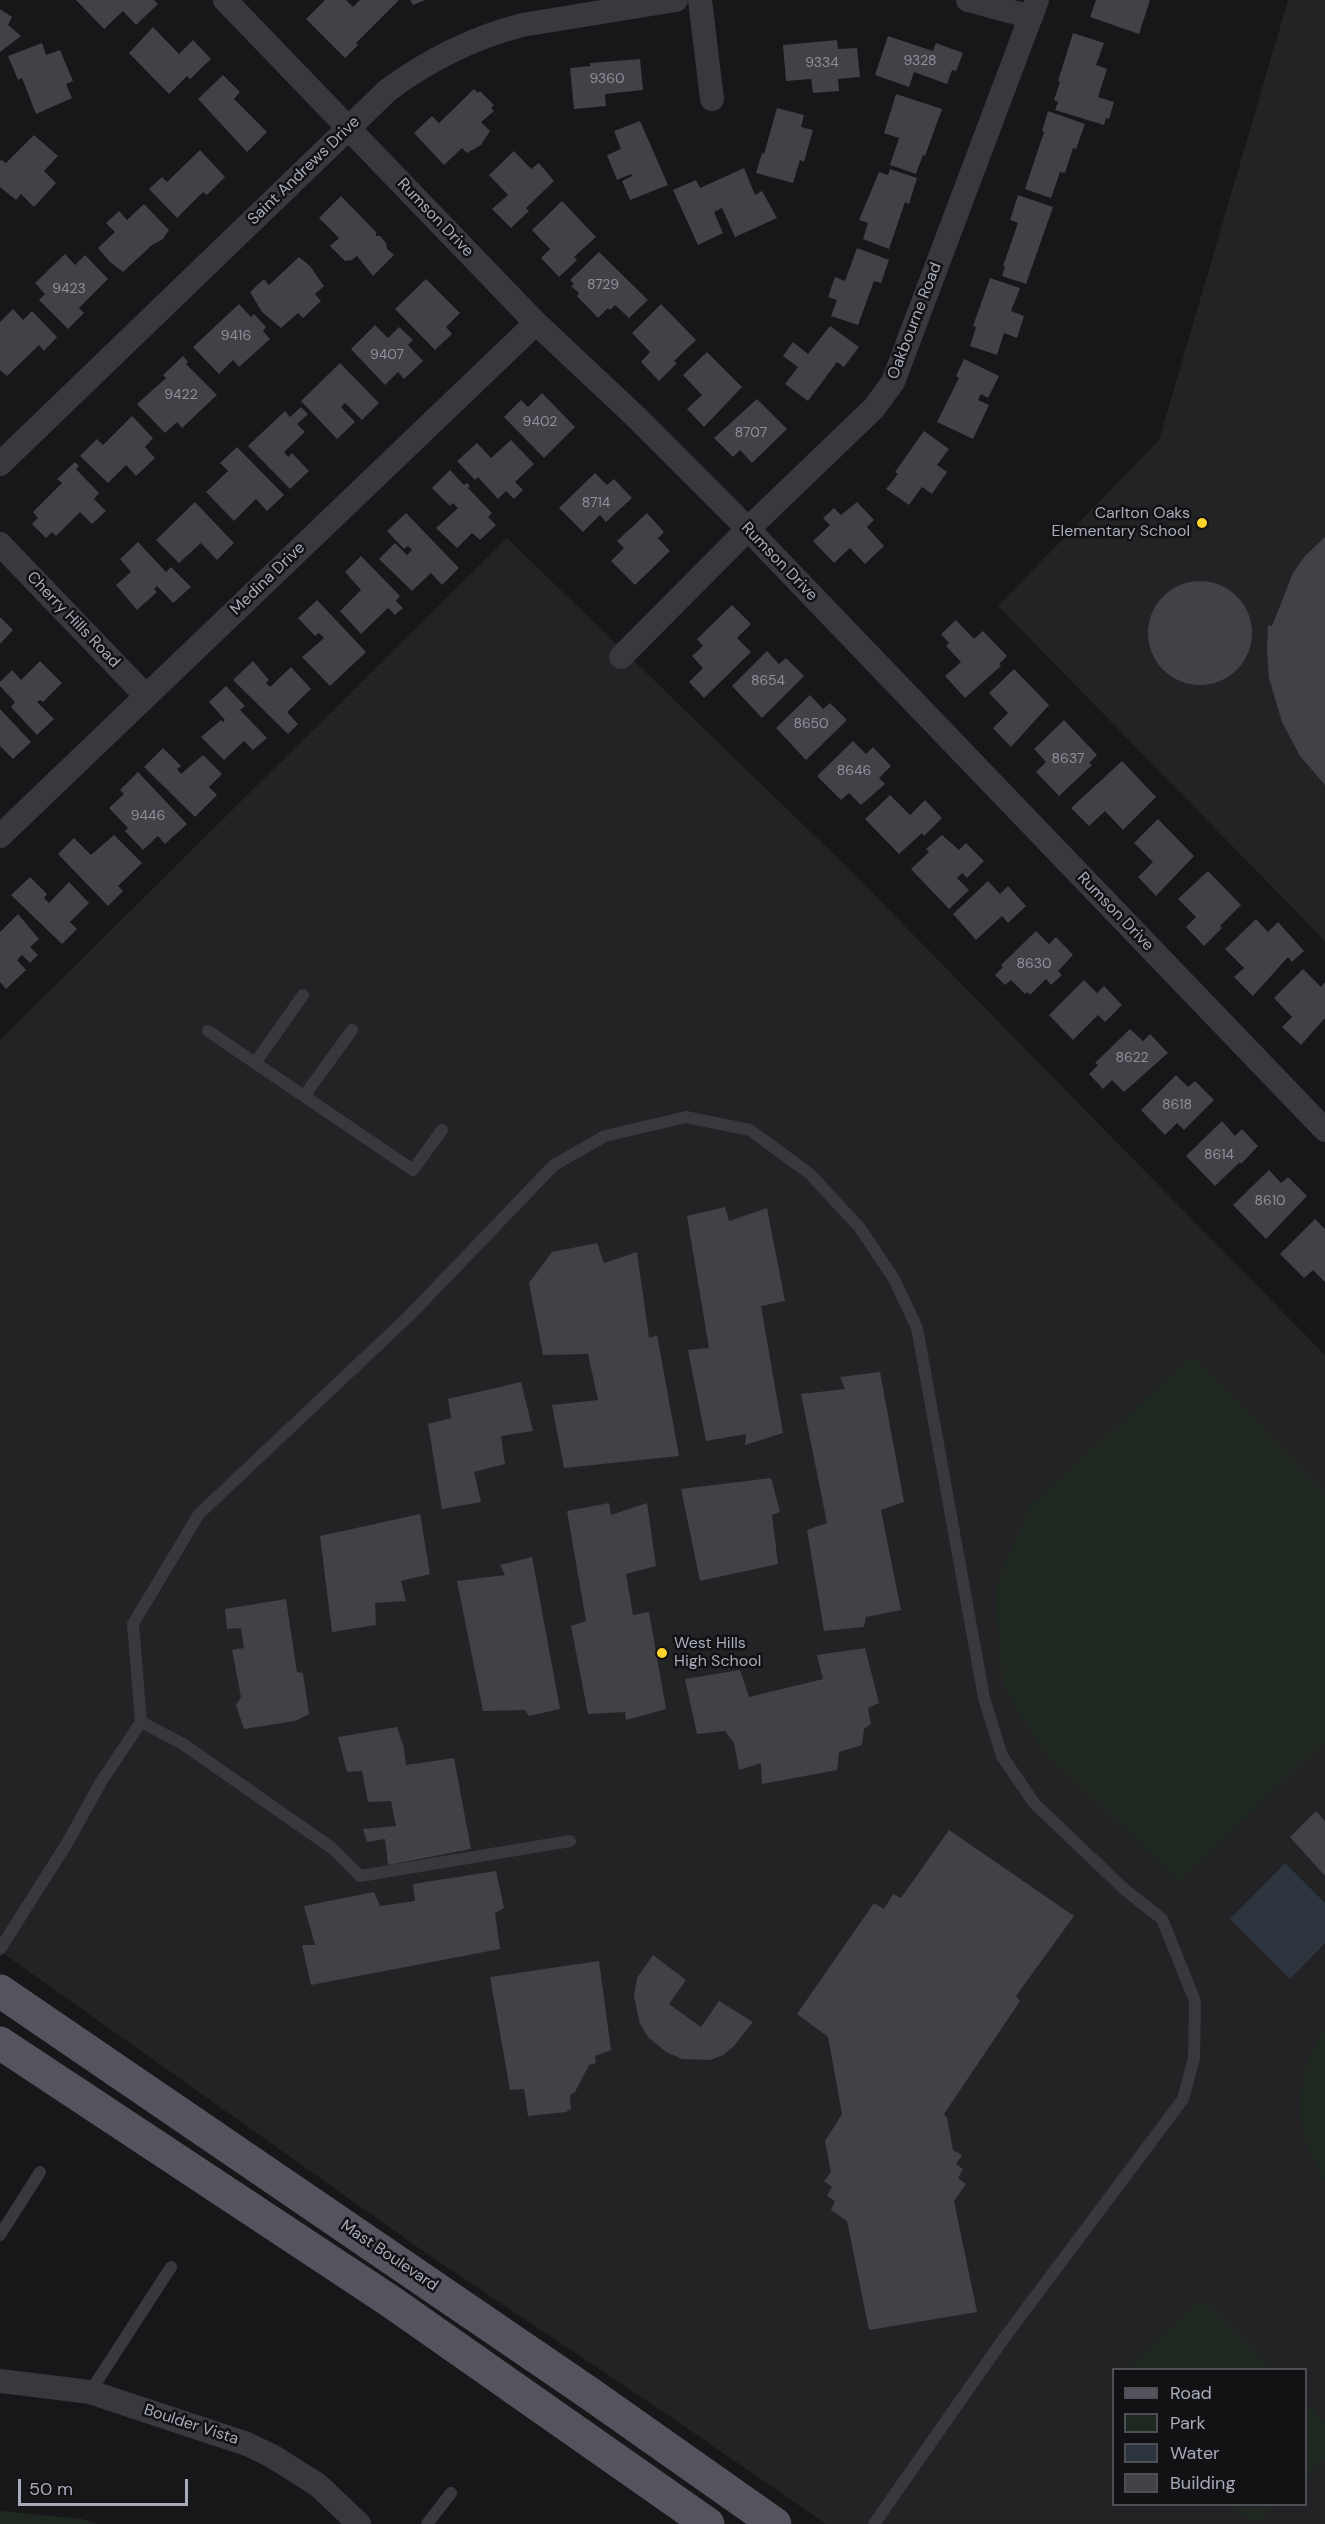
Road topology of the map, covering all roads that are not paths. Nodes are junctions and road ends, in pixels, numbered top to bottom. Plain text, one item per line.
1 (225, 0) edge
2 (676, 0) edge
3 (700, 0) edge
4 (968, 0) edge
5 (1034, 8) edge
6 (712, 99) dead end
7 (348, 129) junction
8 (536, 322) junction
9 (0, 464) edge
10 (748, 529) junction
11 (0, 544) edge
12 (621, 657) dead end
13 (145, 695) junction
14 (0, 836) edge
15 (303, 995) dead end
16 (352, 1030) dead end
17 (208, 1031) dead end
18 (255, 1063) junction
19 (304, 1096) junction
20 (442, 1130) dead end
21 (1325, 1131) edge
22 (141, 1722) junction
23 (570, 1841) dead end
24 (0, 1949) edge
25 (0, 1991) edge
26 (0, 2043) edge
27 (40, 2172) dead end
28 (0, 2235) edge
29 (171, 2267) dead end
30 (390, 2301) junction
31 (0, 2381) edge
32 (90, 2392) junction
33 (589, 2393) junction
34 (451, 2493) dead end
35 (359, 2524) edge
36 (428, 2524) edge
37 (708, 2524) edge
38 (775, 2524) edge
39 (874, 2524) edge

1 - 7 street, Rumson Drive
2 - 7 street, Saint Andrews Drive
3 - 6 street
4 - 5 street
5 - 10 street, Oakbourne Road
7 - 8 street, Rumson Drive
7 - 9 street, Saint Andrews Drive
8 - 10 street, Rumson Drive
8 - 13 street, Medina Drive
10 - 12 street, Oakbourne Road
10 - 21 street, Rumson Drive
11 - 13 street, Cherry Hills Road
13 - 14 street, Medina Drive
15 - 18 lane
16 - 19 lane
17 - 18 lane
18 - 19 lane
19 - 20 lane
22 - 23 lane
22 - 24 lane
22 - 39 lane
25 - 33 main road, Mast Boulevard
26 - 30 main road
27 - 28 lane
29 - 32 lane
30 - 33 main road
30 - 37 main road
31 - 32 street, Boulder Vista
32 - 35 street, Boulder Vista
33 - 38 main road, Mast Boulevard
34 - 36 lane

